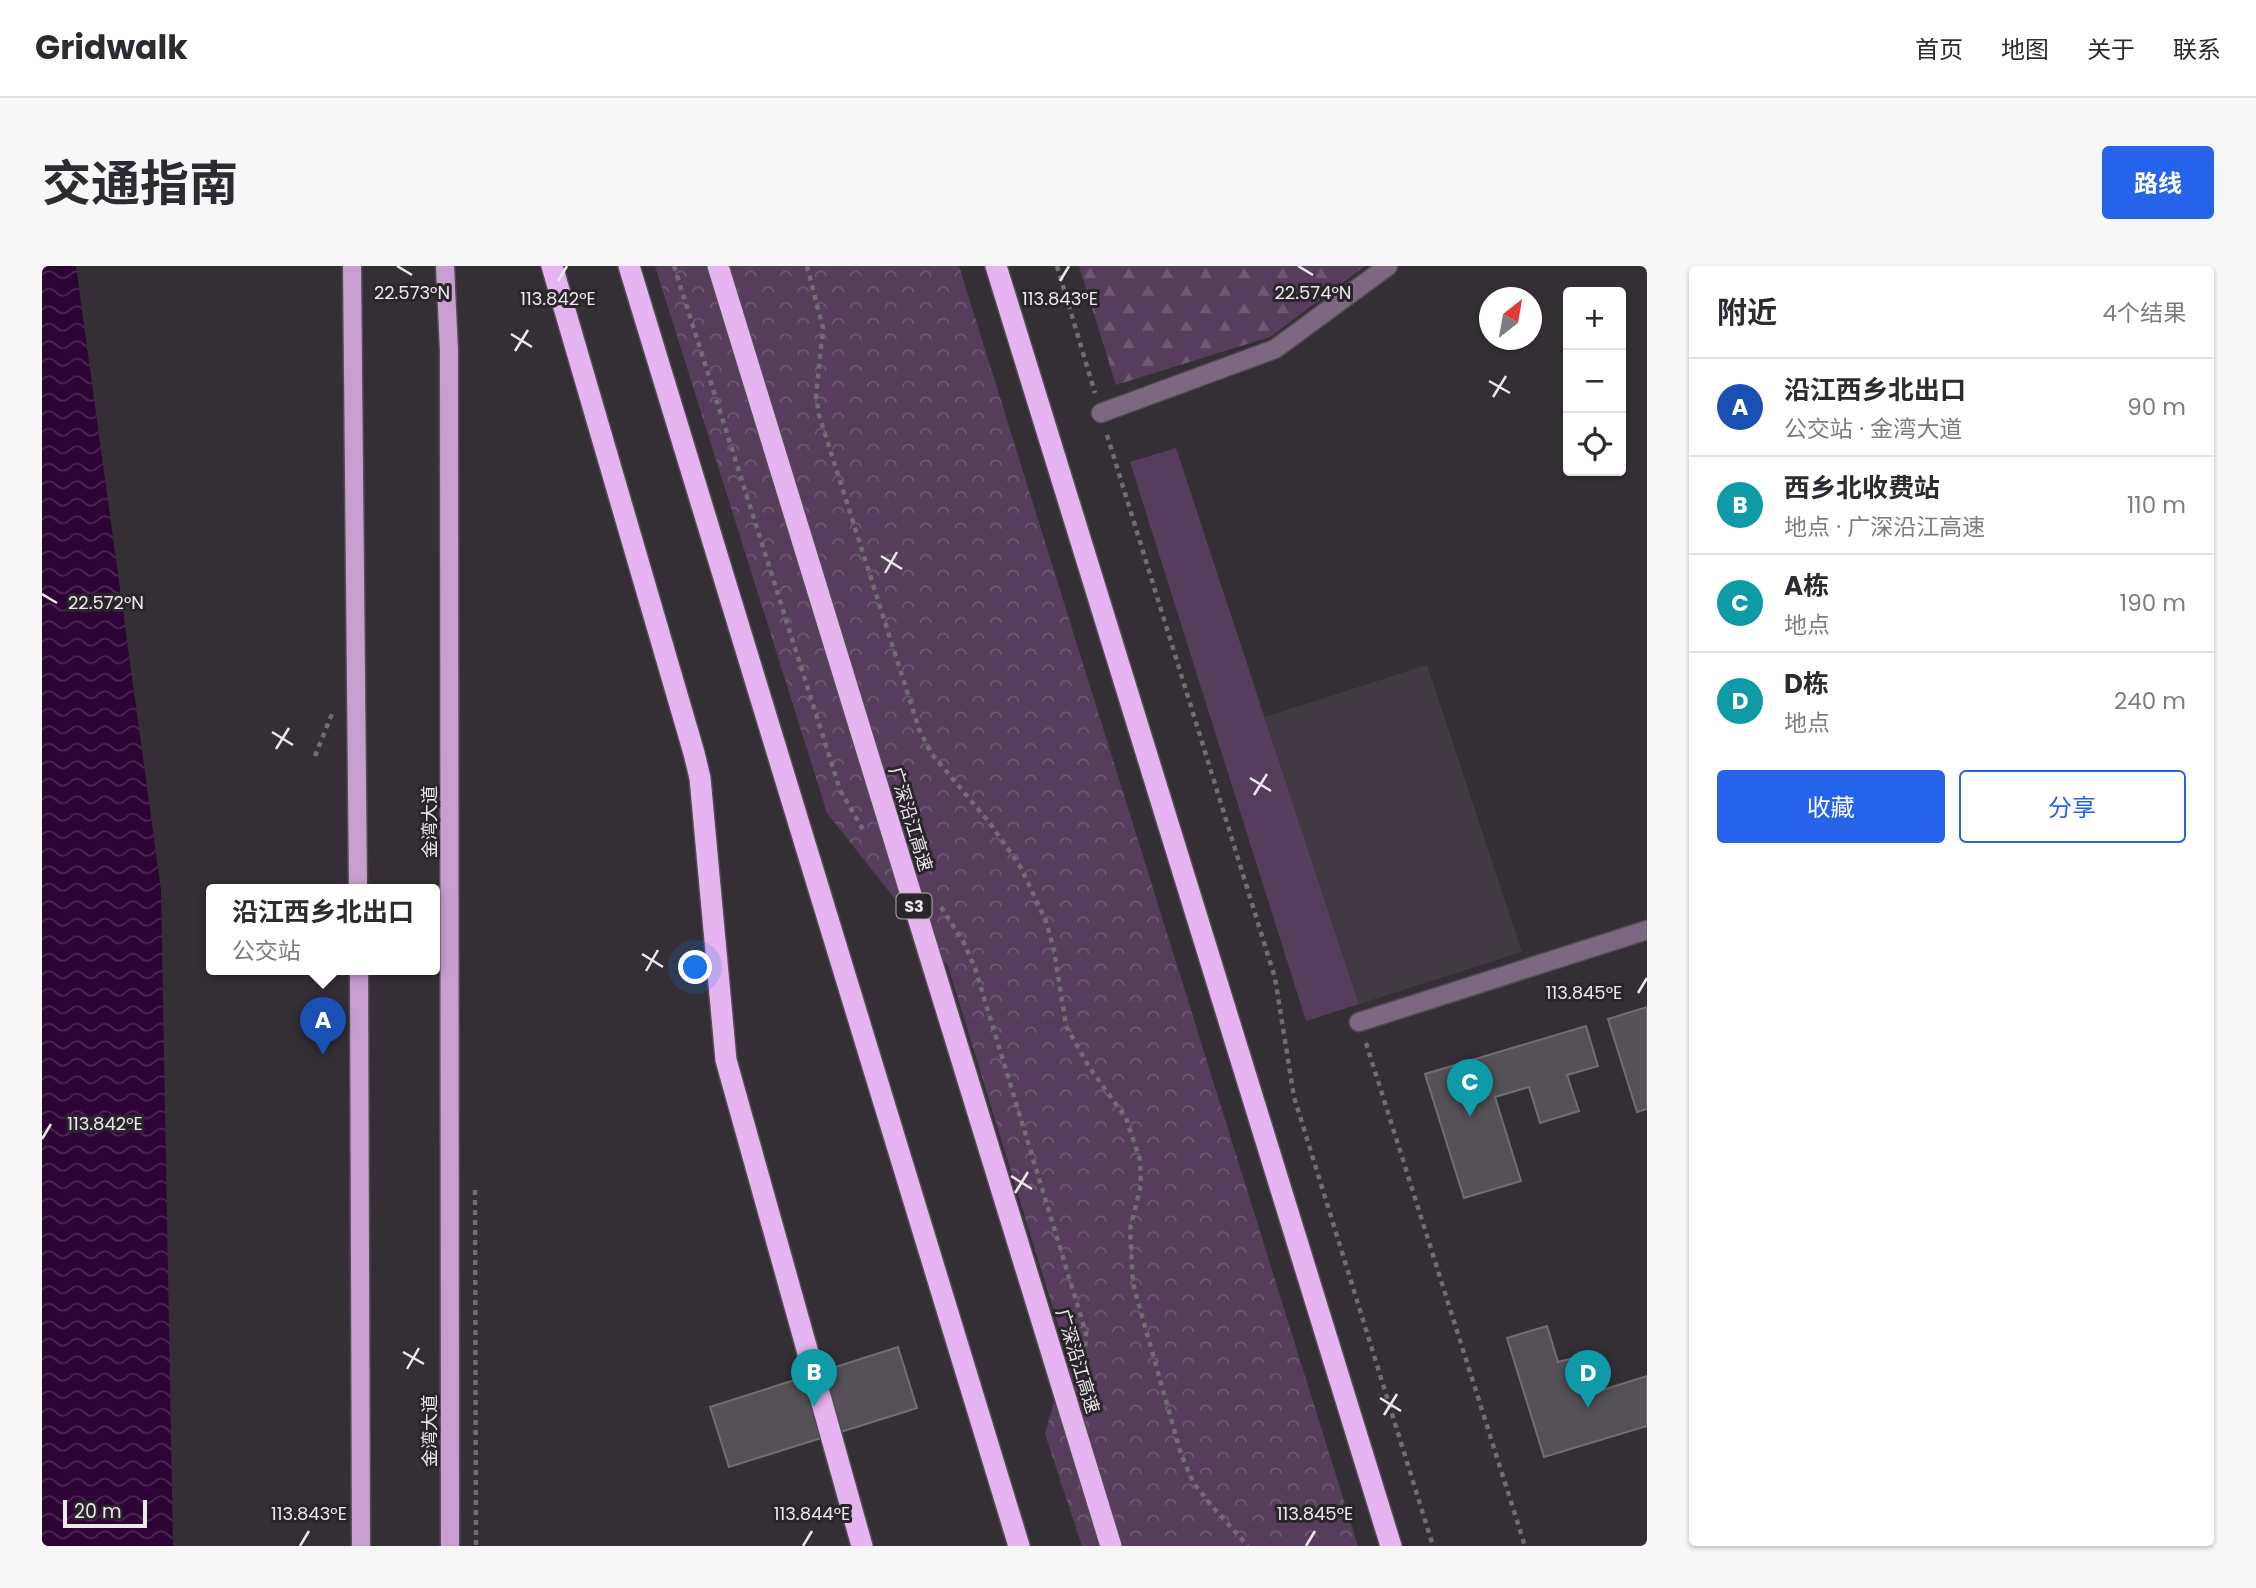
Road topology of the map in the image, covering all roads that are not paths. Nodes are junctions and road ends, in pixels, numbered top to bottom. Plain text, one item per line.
1 (352, 266) edge
2 (552, 266) edge
3 (629, 266) edge
4 (718, 266) edge
5 (996, 266) edge
6 (1391, 267) edge
7 (446, 269) edge
8 (1101, 413) road end
9 (358, 884) edge
10 (1647, 930) edge
11 (359, 975) edge
12 (1359, 1022) road end
13 (361, 1546) edge
14 (450, 1546) edge
15 (862, 1546) edge
16 (1018, 1546) edge
17 (1111, 1546) edge
18 (1391, 1546) edge

1 - 9 main road
2 - 15 highway
3 - 16 highway
4 - 17 highway, 广深沿江高速 / S3, bridge
5 - 18 highway
6 - 8 lane
7 - 14 main road, 金湾大道
10 - 12 lane
11 - 13 main road

